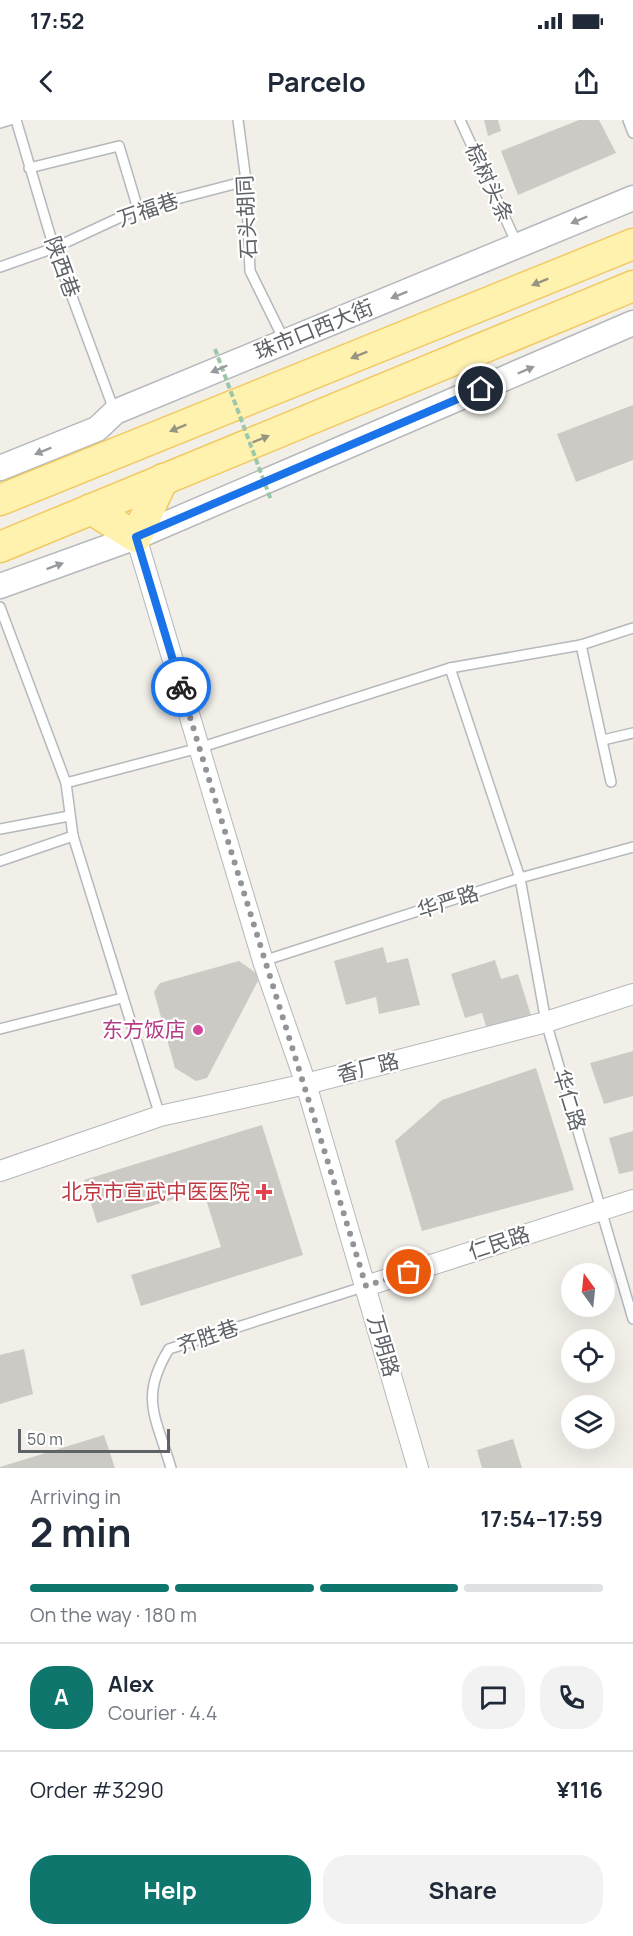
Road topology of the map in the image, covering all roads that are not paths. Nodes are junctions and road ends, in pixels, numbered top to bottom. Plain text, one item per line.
1 (10, 120) edge
2 (16, 120) edge
3 (238, 120) edge
4 (460, 120) edge
5 (628, 120) edge
6 (0, 123) edge
7 (633, 133) edge
8 (29, 168) junction
9 (246, 181) junction
10 (633, 198) edge
11 (138, 209) junction
12 (633, 244) edge
13 (518, 246) junction
14 (54, 248) junction
15 (0, 267) edge
16 (633, 286) edge
17 (633, 323) edge
18 (285, 342) junction
19 (115, 412) junction
20 (0, 468) edge
21 (163, 479) junction
22 (0, 500) edge
23 (90, 509) junction
24 (136, 537) junction
25 (0, 547) edge
26 (0, 586) edge
27 (0, 607) edge
28 (633, 628) edge
29 (581, 645) junction
30 (450, 668) junction
31 (633, 733) edge
32 (603, 740) junction
33 (199, 748) junction
34 (611, 782) dead end
35 (66, 783) junction
36 (69, 816) junction
37 (0, 829) edge
38 (73, 836) junction
39 (633, 847) edge
40 (0, 861) edge
41 (520, 878) junction
42 (263, 961) junction
43 (633, 994) edge
44 (122, 998) junction
45 (546, 1022) junction
46 (0, 1029) edge
47 (306, 1084) junction
48 (160, 1116) junction
49 (0, 1171) edge
50 (633, 1200) edge
51 (602, 1209) junction
52 (366, 1286) junction
53 (633, 1319) edge
54 (171, 1468) edge
55 (418, 1468) edge

1 - 6 lane
2 - 8 lane, 陕西巷
3 - 9 lane, 石头胡同
4 - 13 lane, 棕树头条
5 - 7 lane
8 - 11 lane
8 - 14 lane, 陕西巷
9 - 11 lane, 万福巷
9 - 18 lane, 石头胡同
10 -> 13 street, 珠市口西大街
11 - 14 lane, 万福巷
12 -> 22 main road, 珠市口西大街
13 -> 18 street, 珠市口西大街
14 - 15 lane, 万福巷
14 - 19 lane, 陕西巷
21 -> 16 main road
24 -> 17 street
18 -> 19 street, 珠市口西大街
19 -> 20 street, 珠市口西大街
21 - 23 main road
21 - 24 main road
23 - 24 main road
23 - 25 main road
26 -> 24 street
24 - 33 street, 万明路
27 - 35 lane
28 - 29 lane
29 - 30 lane
29 - 32 lane
30 - 33 lane
30 - 41 lane, 华仁路
31 - 32 lane
32 - 34 lane
33 - 35 lane
33 - 42 street, 万明路
35 - 36 lane
36 - 37 lane
36 - 38 lane
38 - 40 lane
38 - 44 lane
39 - 41 lane, 华严路
41 - 42 lane, 华严路
41 - 45 lane, 华仁路
42 - 47 street, 万明路
43 - 45 street, 香厂路
44 - 46 lane
44 - 48 lane
45 - 47 street, 香厂路
45 - 51 lane, 华仁路
47 - 48 street, 香厂路
47 - 52 street, 万明路
48 - 49 street, 香厂路
50 - 51 street, 仁民路
51 - 52 street, 仁民路
51 - 53 lane, 华仁路
52 - 54 lane, 齐胜巷
52 - 55 street, 万明路

